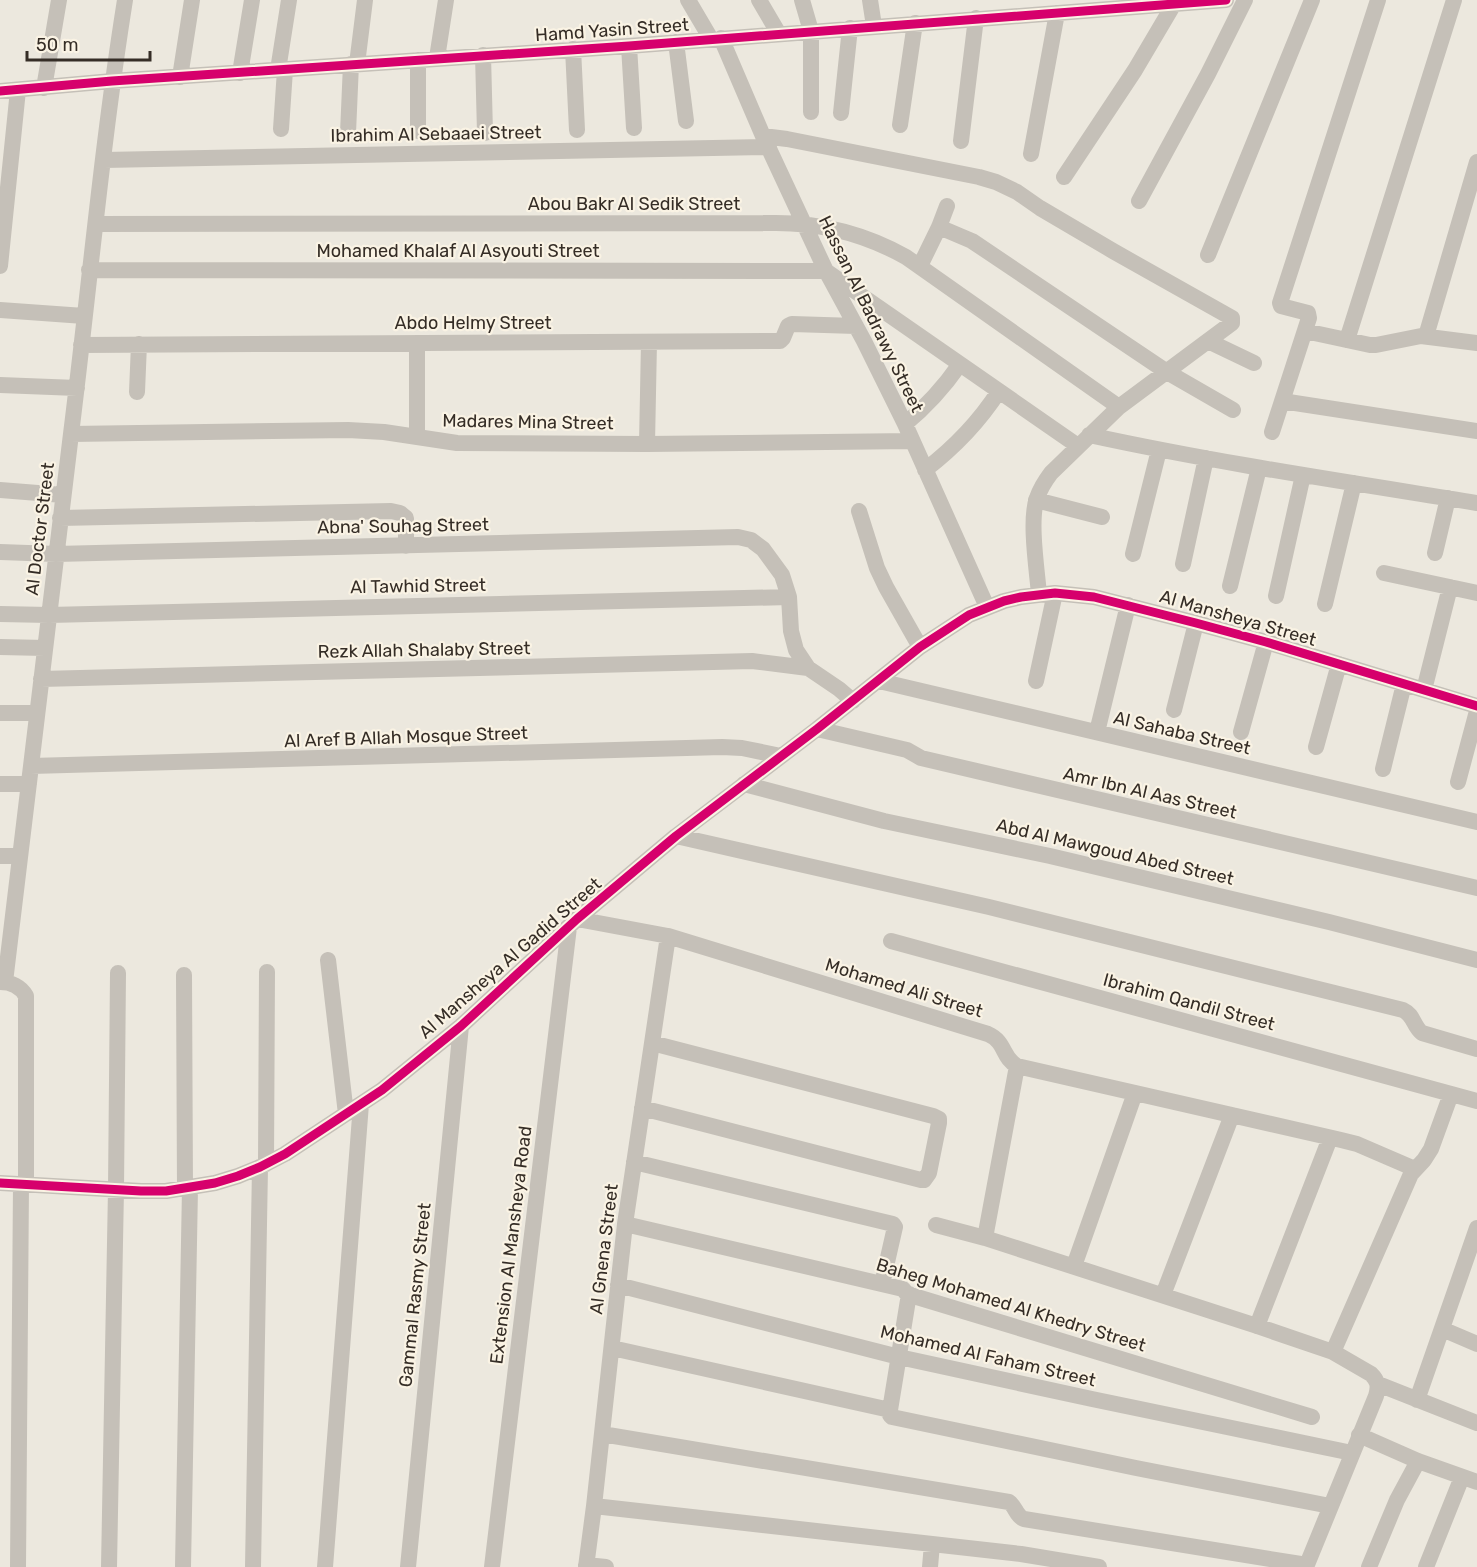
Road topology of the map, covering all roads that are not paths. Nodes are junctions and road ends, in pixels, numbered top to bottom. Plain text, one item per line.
1 (59, 0) edge
2 (124, 0) edge
3 (192, 0) edge
4 (252, 0) edge
5 (290, 0) edge
6 (365, 0) edge
7 (446, 0) edge
8 (688, 0) edge
9 (759, 0) edge
10 (802, 0) edge
11 (870, 0) edge
12 (1226, 0) edge
13 (1245, 0) edge
14 (1312, 0) edge
15 (1378, 0) edge
16 (1455, 0) edge
17 (1204, 1) edge
18 (1174, 4) junction
19 (1062, 8) edge
20 (976, 18) junction
21 (915, 23) junction
22 (874, 26) junction
23 (850, 28) junction
24 (811, 31) junction
25 (779, 34) junction
26 (716, 39) junction
27 (676, 42) junction
28 (629, 46) junction
29 (573, 49) junction
30 (483, 55) junction
31 (437, 58) junction
32 (418, 60) junction
33 (354, 64) junction
34 (281, 70) junction
35 (240, 73) junction
36 (180, 77) junction
37 (112, 81) junction
38 (44, 88) junction
39 (18, 90) junction
40 (0, 92) edge
41 (811, 112) dead end
42 (841, 113) dead end
43 (686, 121) dead end
44 (900, 125) dead end
45 (634, 128) dead end
46 (281, 129) dead end
47 (577, 130) dead end
48 (418, 131) dead end
49 (348, 133) dead end
50 (485, 133) dead end
51 (766, 141) junction
52 (961, 141) dead end
53 (1031, 154) dead end
54 (104, 160) junction
55 (1477, 162) edge
56 (1064, 177) dead end
57 (1139, 201) dead end
58 (947, 206) dead end
59 (96, 224) junction
60 (805, 224) junction
61 (939, 227) junction
62 (1208, 255) dead end
63 (0, 266) edge
64 (920, 266) junction
65 (89, 270) junction
66 (826, 271) junction
67 (0, 310) edge
68 (84, 316) junction
69 (1307, 323) junction
70 (856, 326) junction
71 (1426, 336) junction
72 (1347, 340) junction
73 (1208, 341) junction
74 (649, 342) junction
75 (417, 343) junction
76 (1477, 343) edge
77 (139, 344) junction
78 (81, 345) junction
79 (1254, 363) dead end
80 (960, 364) junction
81 (1167, 372) junction
82 (0, 385) edge
83 (76, 388) junction
84 (999, 391) junction
85 (137, 392) dead end
86 (1282, 401) junction
87 (1119, 407) junction
88 (1233, 410) dead end
89 (905, 424) junction
90 (1477, 431) edge
91 (1272, 432) dead end
92 (71, 434) junction
93 (417, 437) junction
94 (1084, 440) junction
95 (912, 441) junction
96 (647, 444) junction
97 (1159, 450) junction
98 (1206, 458) junction
99 (1259, 468) junction
100 (925, 470) junction
101 (1303, 475) junction
102 (1354, 483) junction
103 (0, 490) edge
104 (63, 495) junction
105 (1448, 498) junction
106 (1036, 500) junction
107 (1477, 503) edge
108 (859, 511) dead end
109 (1102, 517) dead end
110 (60, 518) junction
111 (406, 546) junction
112 (0, 552) edge
113 (1435, 553) dead end
114 (56, 554) junction
115 (1133, 554) dead end
116 (1184, 564) dead end
117 (1384, 573) dead end
118 (1230, 586) dead end
119 (1450, 588) junction
120 (1477, 593) edge
121 (1047, 594) junction
122 (1276, 596) dead end
123 (789, 597) junction
124 (1324, 604) dead end
125 (1128, 605) junction
126 (987, 607) junction
127 (0, 614) edge
128 (49, 615) junction
129 (1196, 622) junction
130 (1266, 642) junction
131 (0, 647) edge
132 (920, 647) junction
133 (45, 648) junction
134 (1339, 664) junction
135 (808, 668) junction
136 (41, 679) junction
137 (879, 681) junction
138 (1036, 681) dead end
139 (1404, 684) junction
140 (1424, 690) junction
141 (853, 701) junction
142 (1477, 709) edge
143 (1174, 710) dead end
144 (0, 712) edge
145 (37, 713) junction
146 (817, 729) junction
147 (1097, 732) junction
148 (1241, 732) dead end
149 (1316, 747) dead end
150 (781, 756) junction
151 (31, 766) junction
152 (1383, 769) dead end
153 (1458, 782) dead end
154 (0, 784) edge
155 (28, 784) junction
156 (744, 784) junction
157 (1477, 822) edge
158 (676, 836) junction
159 (0, 856) edge
160 (20, 856) junction
161 (1477, 888) edge
162 (573, 923) junction
163 (668, 936) junction
164 (891, 941) dead end
165 (328, 960) dead end
166 (1477, 960) edge
167 (267, 972) dead end
168 (118, 973) dead end
169 (184, 975) dead end
170 (3, 982) edge
171 (461, 1026) junction
172 (652, 1042) junction
173 (1477, 1049) edge
174 (1017, 1066) junction
175 (1135, 1093) junction
176 (1451, 1094) junction
177 (1477, 1101) edge
178 (361, 1104) junction
179 (642, 1108) junction
180 (346, 1114) junction
181 (1232, 1115) junction
182 (1330, 1138) junction
183 (634, 1162) junction
184 (263, 1165) junction
185 (1415, 1168) junction
186 (0, 1183) edge
187 (24, 1184) junction
188 (187, 1188) junction
189 (116, 1189) junction
190 (625, 1224) junction
191 (936, 1225) dead end
192 (1477, 1228) edge
193 (985, 1238) junction
194 (1472, 1257) edge
195 (1074, 1266) junction
196 (618, 1284) junction
197 (882, 1284) junction
198 (909, 1294) junction
199 (1163, 1296) junction
200 (1257, 1326) junction
201 (1442, 1329) junction
202 (1477, 1344) edge
203 (612, 1348) junction
204 (1333, 1352) junction
205 (898, 1357) junction
206 (1375, 1379) junction
207 (1417, 1400) junction
208 (890, 1410) junction
209 (1312, 1418) dead end
210 (1477, 1423) edge
211 (602, 1434) junction
212 (1359, 1435) junction
213 (1352, 1453) junction
214 (1418, 1461) junction
215 (1470, 1480) edge
216 (594, 1506) junction
217 (1330, 1506) junction
218 (932, 1544) junction
219 (586, 1566) edge
220 (1307, 1566) edge
221 (18, 1567) edge
222 (109, 1567) edge
223 (183, 1567) edge
224 (253, 1567) edge
225 (326, 1567) edge
226 (408, 1567) edge
227 (492, 1567) edge
228 (606, 1567) edge
229 (930, 1567) edge
230 (1099, 1567) edge
231 (1369, 1567) edge
232 (1426, 1567) edge

1 - 38 street
2 - 37 street, Al Doctor Street
3 - 36 street
4 - 35 street
5 - 34 street
6 - 33 street
7 - 31 street
8 - 26 street, Hassan Al Badrawy Street
9 - 25 street
10 - 24 street
11 - 22 street
12 - 17 street, Hamd Yasin Street
13 - 57 street
14 - 62 street
15 - 69 street
16 - 72 street
17 - 18 street, Hamd Yasin Street
18 - 19 street, Hamd Yasin Street
18 - 56 street
19 - 20 street, Hamd Yasin Street
19 - 53 street
20 - 21 street, Hamd Yasin Street
20 - 52 street
21 - 22 street, Hamd Yasin Street
21 - 44 street
22 - 23 street, Hamd Yasin Street
23 - 24 street, Hamd Yasin Street
23 - 42 street
24 - 25 street, Hamd Yasin Street
24 - 41 street
25 - 26 street, Hamd Yasin Street
26 - 27 street, Hamd Yasin Street
26 - 51 street, Hassan Al Badrawy Street
27 - 28 street, Hamd Yasin Street
27 - 43 street
28 - 29 street, Hamd Yasin Street
28 - 45 street
29 - 30 street, Hamd Yasin Street
29 - 47 street
30 - 31 street, Hamd Yasin Street
30 - 50 street
31 - 32 street, Hamd Yasin Street
32 - 33 street, Hamd Yasin Street
32 - 48 street
33 - 34 street, Hamd Yasin Street
33 - 49 street
34 - 35 street, Hamd Yasin Street
34 - 46 street
35 - 36 street, Hamd Yasin Street
36 - 37 street, Hamd Yasin Street
37 - 38 street, Hamd Yasin Street
37 - 54 street, Al Doctor Street
38 - 39 street, Hamd Yasin Street
39 - 40 street, Hamd Yasin Street
39 - 63 street
51 - 54 street, Ibrahim Al Sebaaei Street
51 - 60 street, Hassan Al Badrawy Street
51 - 73 street, Ibrahim Al Sebaaei Street
54 - 59 street, Al Doctor Street
55 - 71 street
58 - 61 street
59 - 60 street, Abou Bakr Al Sedik Street
59 - 65 street, Al Doctor Street
60 - 64 street, Abou Bakr Al Sedik Street
60 - 66 street, Hassan Al Badrawy Street
61 - 64 street
61 - 81 street
64 - 87 street, Abou Bakr Al Sedik Street
65 - 66 street, Mohamed Khalaf Al Asyouti Street
65 - 68 street, Al Doctor Street
66 - 70 street, Hassan Al Badrawy Street
66 - 80 street
67 - 68 street
68 - 78 street, Al Doctor Street
69 - 72 street
69 - 86 street
70 - 74 street, Abdo Helmy Street
70 - 89 street, Hassan Al Badrawy Street
71 - 72 street
71 - 76 street
73 - 79 street
73 - 81 street
74 - 75 street, Abdo Helmy Street
74 - 96 street
75 - 77 street, Abdo Helmy Street
75 - 93 street
77 - 78 street, Abdo Helmy Street
77 - 85 street
78 - 83 street, Al Doctor Street
80 - 84 street
80 - 89 street
81 - 87 street
81 - 88 street
82 - 83 street
83 - 92 street, Al Doctor Street
84 - 94 street
84 - 100 street
86 - 90 street
86 - 91 street
87 - 94 street
89 - 95 street, Hassan Al Badrawy Street
92 - 93 street, Madares Mina Street
92 - 104 street, Al Doctor Street
93 - 96 street, Madares Mina Street
94 - 97 street
94 - 106 street
95 - 96 street, Madares Mina Street
95 - 100 street, Hassan Al Badrawy Street
97 - 98 street
97 - 115 street
98 - 99 street
98 - 116 street
99 - 101 street
99 - 118 street
100 - 126 street, Hassan Al Badrawy Street
101 - 102 street
101 - 122 street
102 - 105 street
102 - 124 street
103 - 104 street
104 - 110 street, Al Doctor Street
105 - 107 street
105 - 113 street
106 - 109 street
106 - 121 street
108 - 132 street
110 - 111 street
110 - 114 street, Al Doctor Street
111 - 114 street, Abna' Souhag Street
111 - 123 street, Abna' Souhag Street
112 - 114 street, Abna' Souhag Street
114 - 128 street, Al Doctor Street
117 - 119 street
119 - 120 street
119 - 140 street
121 - 125 street, Al Mansheya Street
121 - 126 street, Al Mansheya Street
121 - 138 street
123 - 128 street, Al Tawhid Street
123 - 135 street
125 - 129 street, Al Mansheya Street
125 - 147 street
126 - 132 street, Al Mansheya Al Gadid Street
127 - 128 street, Al Tawhid Street
128 - 133 street, Al Doctor Street
129 - 130 street, Al Mansheya Street
129 - 143 street
130 - 134 street, Al Mansheya Street
130 - 148 street
131 - 133 street
132 - 137 street, Al Mansheya Al Gadid Street
133 - 136 street, Al Doctor Street
134 - 139 street, Al Mansheya Street
134 - 149 street
135 - 136 street, Rezk Allah Shalaby Street
135 - 141 street
136 - 145 street, Al Doctor Street
137 - 141 street, Al Mansheya Al Gadid Street
137 - 147 street, Al Sahaba Street
139 - 140 street, Al Mansheya Street
139 - 152 street
140 - 142 street, Al Mansheya Street
141 - 146 street, Al Mansheya Al Gadid Street
142 - 153 street
144 - 145 street
145 - 151 street, Al Doctor Street
146 - 150 street, Al Mansheya Al Gadid Street
146 - 161 street, Amr Ibn Al Aas Street
147 - 157 street, Al Sahaba Street
150 - 151 street, Al Aref B Allah Mosque Street
150 - 156 street, Al Mansheya Al Gadid Street
151 - 155 street, Al Doctor Street
154 - 155 street
155 - 160 street, Al Doctor Street
156 - 158 street, Al Mansheya Al Gadid Street
156 - 166 street, Abd Al Mawgoud Abed Street
158 - 162 street, Al Mansheya Al Gadid Street
158 - 173 street
159 - 160 street
160 - 170 street, Al Doctor Street
162 - 163 street, Mohamed Ali Street
162 - 171 street, Al Mansheya Al Gadid Street
162 - 227 street, Extension Al Mansheya Road
163 - 172 street, Al Gnena Street
163 - 174 street, Mohamed Ali Street
164 - 176 street, Ibrahim Qandil Street
165 - 180 street
167 - 184 street
168 - 189 street
169 - 188 street
170 - 187 street
171 - 178 street, Al Mansheya Al Gadid Street
171 - 226 street, Gammal Rasmy Street
172 - 179 street, Al Gnena Street
172 - 179 street
174 - 175 street
174 - 193 street
175 - 181 street
175 - 195 street
176 - 177 street, Ibrahim Qandil Street
176 - 185 street
178 - 180 street, Al Mansheya Al Gadid Street
178 - 225 street
179 - 183 street, Al Gnena Street
180 - 184 street, Al Mansheya Al Gadid Street
181 - 182 street
181 - 199 street
182 - 185 street
182 - 200 street
183 - 190 street, Al Gnena Street
183 - 197 street
184 - 188 street, Al Mansheya Al Gadid Street
184 - 224 street
185 - 204 street
186 - 187 street, Al Mansheya Al Gadid Street
187 - 189 street, Al Mansheya Al Gadid Street
187 - 221 street
188 - 189 street, Al Mansheya Al Gadid Street
188 - 223 street
189 - 222 street
190 - 196 street, Al Gnena Street
190 - 197 street, Baheg Mohamed Al Khedry Street
191 - 193 street
192 - 194 street
193 - 195 street
194 - 201 street
195 - 199 street
196 - 203 street, Al Gnena Street
196 - 205 street, Mohamed Al Faham Street
197 - 198 street, Baheg Mohamed Al Khedry Street
198 - 205 street
198 - 209 street, Baheg Mohamed Al Khedry Street
199 - 200 street
200 - 204 street
201 - 202 street
201 - 207 street
203 - 208 street
203 - 211 street, Al Gnena Street
204 - 206 street
205 - 208 street
205 - 213 street, Mohamed Al Faham Street
206 - 207 street
206 - 212 street
207 - 210 street
208 - 217 street
211 - 216 street, Al Gnena Street
211 - 220 street
212 - 213 street
212 - 214 street
213 - 217 street
214 - 215 street
214 - 231 street
215 - 232 street
216 - 218 street
216 - 219 street, Al Gnena Street
217 - 220 street
218 - 229 street
218 - 230 street
219 - 228 street

